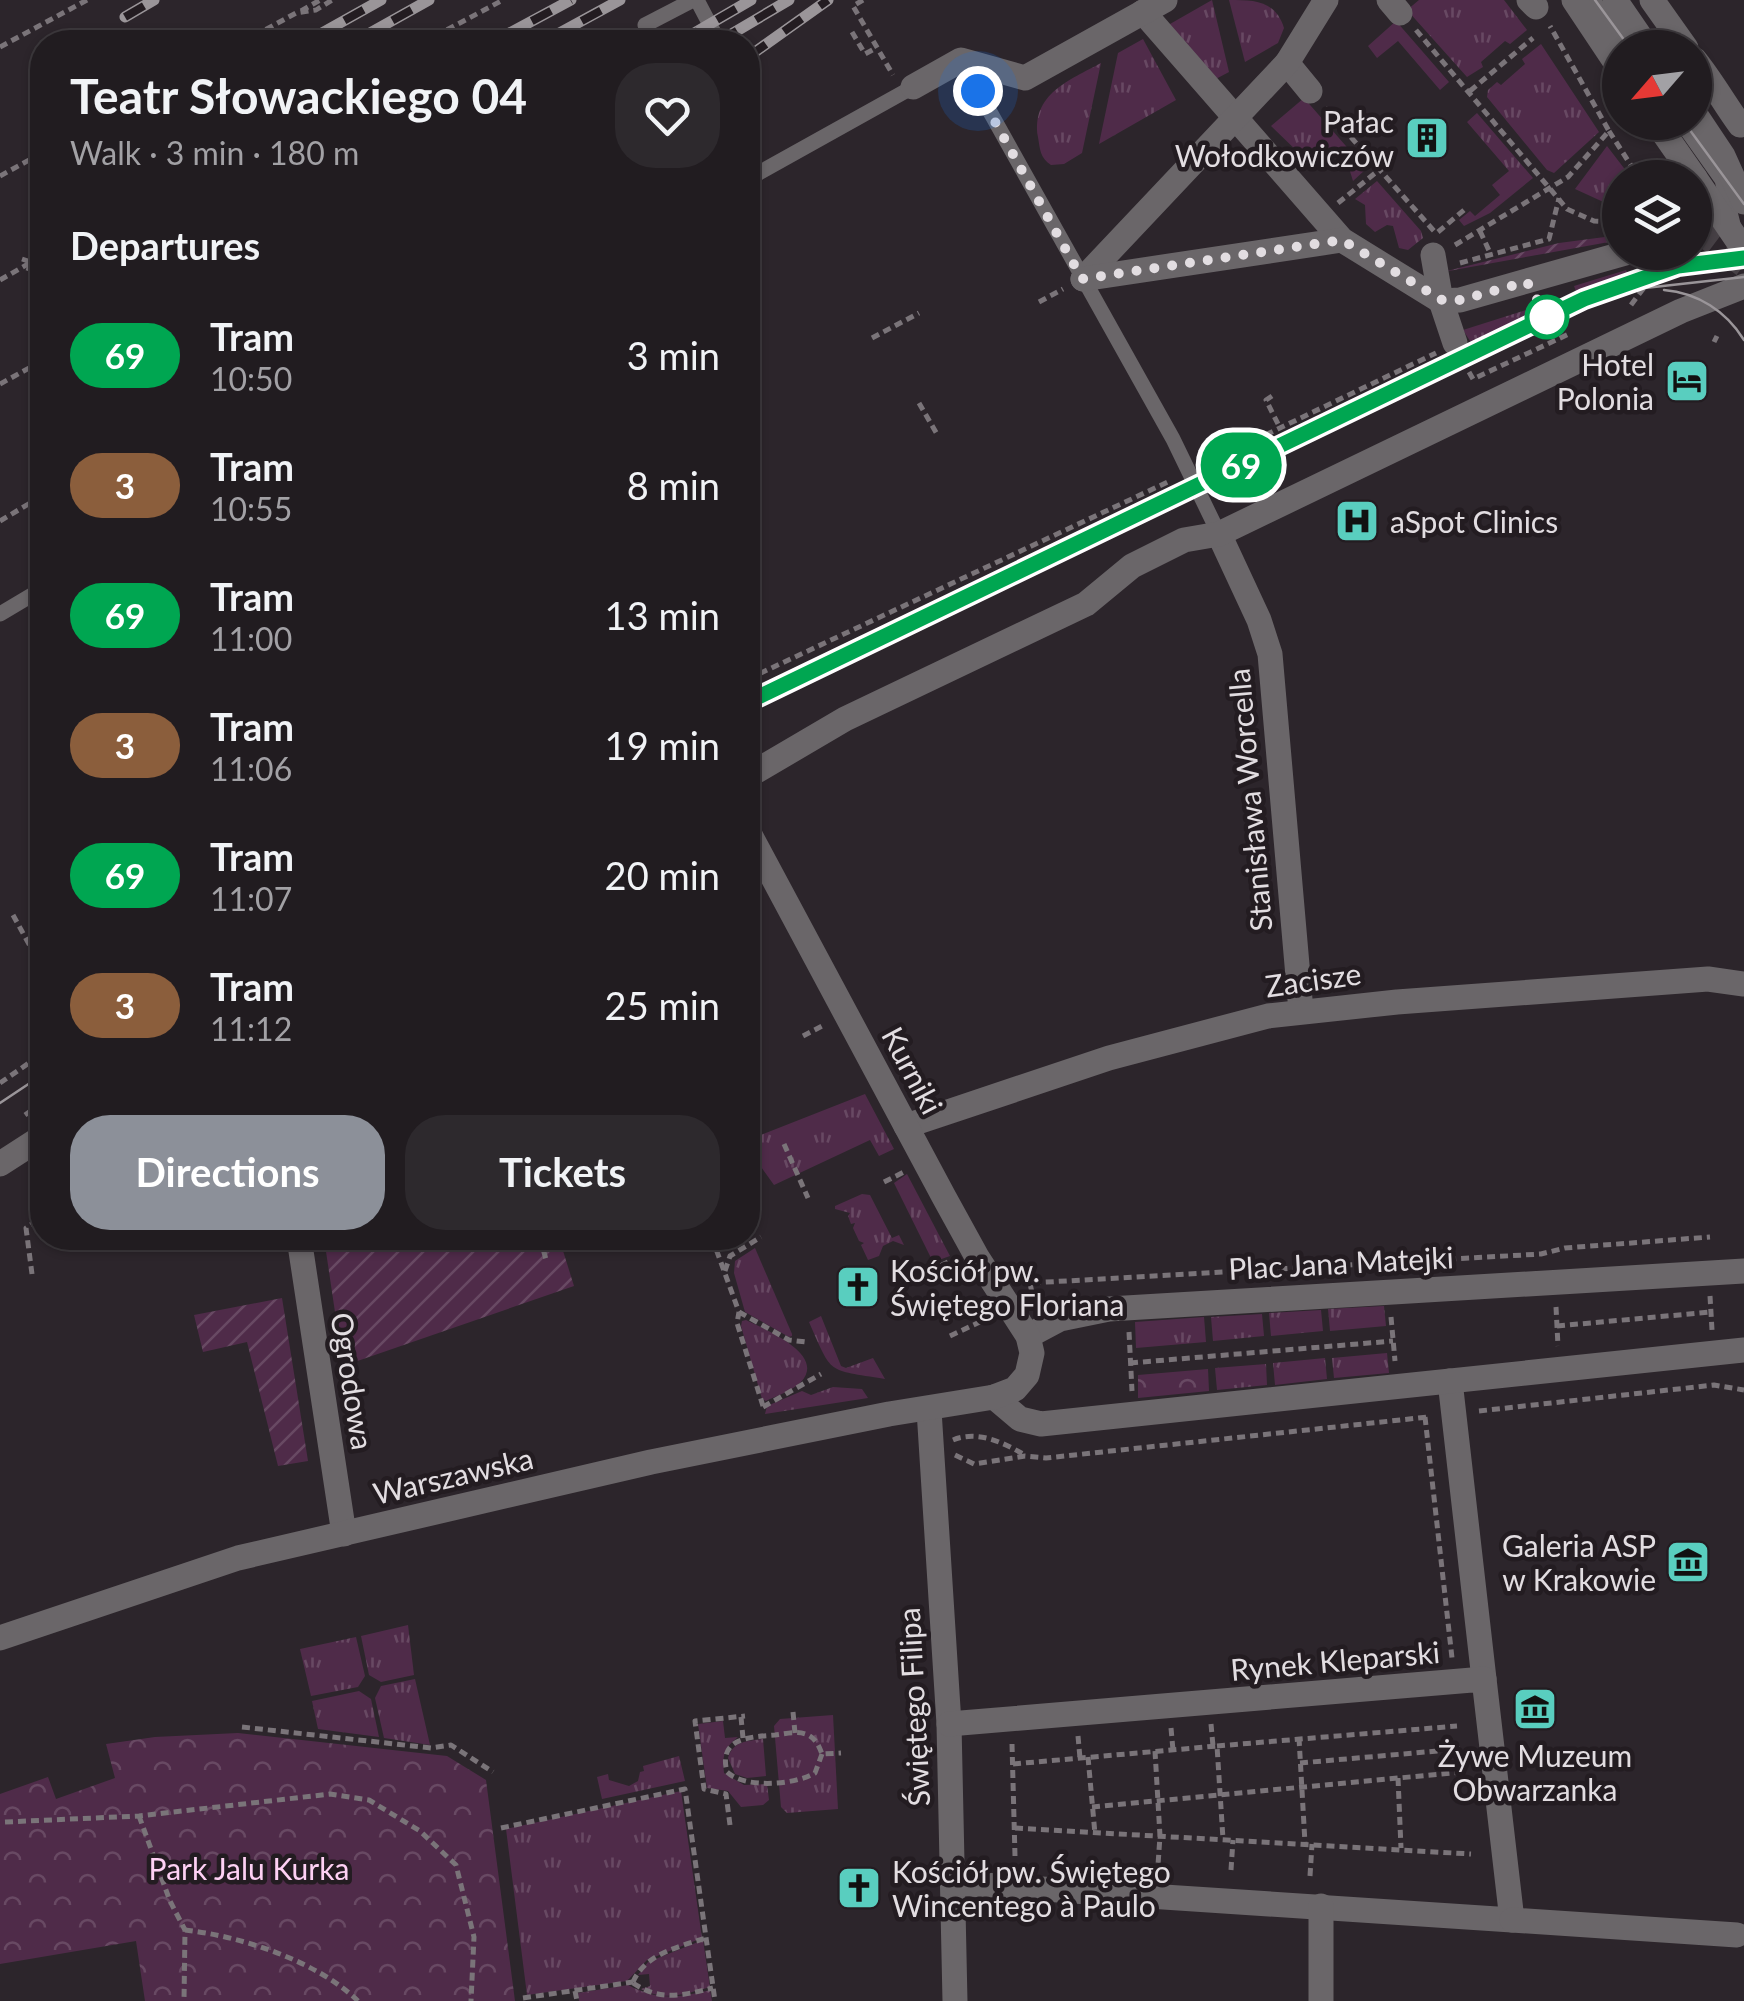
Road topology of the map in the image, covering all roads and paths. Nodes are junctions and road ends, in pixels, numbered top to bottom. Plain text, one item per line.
1 (87, 0) edge
2 (320, 0) edge
3 (332, 0) edge
4 (503, 0) edge
5 (695, 0) edge
6 (863, 0) edge
7 (1326, 0) edge
8 (1574, 0) edge
9 (1593, 0) edge
10 (1615, 0) edge
11 (1652, 0) edge
12 (1154, 6) edge
13 (1395, 7) edge
14 (1536, 8) edge
15 (296, 13) junction
16 (458, 24) junction
17 (645, 25) dead end
18 (31, 30) edge
19 (265, 30) edge
20 (447, 30) edge
21 (451, 30) edge
22 (713, 30) edge
23 (1614, 30) edge
24 (1636, 30) edge
25 (1673, 30) edge
26 (30, 31) edge
27 (852, 32) dead end
28 (1533, 38) dead end
29 (1602, 42) edge
30 (0, 47) edge
31 (876, 48) junction
32 (961, 60) junction
33 (1286, 63) junction
34 (1712, 81) edge
35 (912, 87) junction
36 (1310, 91) joint
37 (1469, 91) junction
38 (1237, 118) junction
39 (1602, 119) edge
40 (1740, 125) dead end
41 (1602, 139) edge
42 (1712, 139) edge
43 (1694, 140) edge
44 (30, 160) edge
45 (1379, 170) junction
46 (760, 172) edge
47 (0, 176) edge
48 (1551, 188) junction
49 (1559, 198) junction
50 (1744, 202) edge
51 (1712, 203) edge
52 (1464, 210) dead end
53 (1322, 217) junction
54 (1602, 219) edge
55 (1480, 230) junction
56 (1342, 240) junction
57 (1740, 244) edge
58 (1433, 255) dead end
59 (1491, 255) junction
60 (22, 259) dead end
61 (1602, 260) edge
62 (30, 262) edge
63 (30, 263) edge
64 (30, 265) edge
65 (1658, 270) edge
66 (28, 271) dead end
67 (1082, 279) junction
68 (0, 280) edge
69 (1744, 286) edge
70 (1442, 300) junction
71 (1636, 301) dead end
72 (919, 313) dead end
73 (900, 324) junction
74 (1580, 329) dead end
75 (904, 331) dead end
76 (872, 338) dead end
77 (1456, 344) joint
78 (30, 368) edge
79 (1469, 372) dead end
80 (0, 384) edge
81 (1272, 396) dead end
82 (919, 403) dead end
83 (1280, 428) junction
84 (937, 434) dead end
85 (1190, 472) junction
86 (30, 503) edge
87 (1119, 505) junction
88 (1123, 513) dead end
89 (0, 520) edge
90 (1219, 534) junction
91 (30, 596) edge
92 (0, 614) edge
93 (760, 673) edge
94 (760, 769) edge
95 (760, 853) edge
96 (12, 915) dead end
97 (30, 946) dead end
98 (1744, 984) edge
99 (1301, 1011) junction
100 (823, 1026) dead end
101 (803, 1036) dead end
102 (30, 1062) edge
103 (0, 1083) edge
104 (30, 1111) edge
105 (23, 1116) dead end
106 (906, 1126) junction
107 (784, 1144) dead end
108 (30, 1145) edge
109 (0, 1164) edge
110 (912, 1168) dead end
111 (884, 1182) dead end
112 (808, 1198) dead end
113 (30, 1225) edge
114 (1710, 1238) dead end
115 (301, 1250) edge
116 (543, 1250) edge
117 (716, 1250) edge
118 (740, 1250) edge
119 (959, 1256) dead end
120 (547, 1264) dead end
121 (725, 1270) junction
122 (929, 1271) dead end
123 (1744, 1271) edge
124 (32, 1274) dead end
125 (1710, 1288) dead end
126 (1033, 1295) dead end
127 (1556, 1300) dead end
128 (970, 1307) dead end
129 (738, 1312) junction
130 (1711, 1312) junction
131 (1391, 1314) dead end
132 (950, 1316) dead end
133 (989, 1318) dead end
134 (1557, 1326) junction
135 (1114, 1334) dead end
136 (950, 1336) dead end
137 (1028, 1336) junction
138 (1712, 1337) dead end
139 (1393, 1341) junction
140 (806, 1342) dead end
141 (1744, 1350) edge
142 (1559, 1354) dead end
143 (1130, 1363) junction
144 (1396, 1372) dead end
145 (821, 1374) dead end
146 (1450, 1380) junction
147 (1744, 1390) edge
148 (1116, 1395) dead end
149 (994, 1397) junction
150 (929, 1410) junction
151 (1466, 1412) dead end
152 (1438, 1416) dead end
153 (1425, 1418) junction
154 (946, 1444) dead end
155 (950, 1451) dead end
156 (1026, 1456) junction
157 (344, 1534) junction
158 (0, 1638) edge
159 (1484, 1679) junction
160 (1455, 1682) junction
161 (793, 1712) dead end
162 (1211, 1717) dead end
163 (1369, 1718) dead end
164 (1170, 1720) dead end
165 (949, 1724) junction
166 (1291, 1724) dead end
167 (1457, 1726) dead end
168 (242, 1727) dead end
169 (1078, 1728) dead end
170 (1370, 1732) junction
171 (796, 1733) junction
172 (1012, 1734) dead end
173 (743, 1738) junction
174 (1295, 1738) junction
175 (1215, 1746) junction
176 (1460, 1749) dead end
177 (1173, 1750) junction
178 (1155, 1751) junction
179 (841, 1753) dead end
180 (822, 1754) junction
181 (1084, 1758) junction
182 (1013, 1764) junction
183 (1300, 1764) junction
184 (493, 1772) dead end
185 (1462, 1772) dead end
186 (1398, 1778) junction
187 (1301, 1786) junction
188 (1220, 1794) junction
189 (1158, 1800) junction
190 (1092, 1806) junction
191 (139, 1816) junction
192 (5, 1822) dead end
193 (730, 1825) dead end
194 (501, 1828) dead end
195 (1015, 1828) junction
196 (1094, 1834) junction
197 (1160, 1836) junction
198 (1222, 1839) junction
199 (1233, 1840) junction
200 (1309, 1844) junction
201 (1401, 1848) junction
202 (1471, 1854) dead end
203 (1015, 1856) dead end
204 (1158, 1865) dead end
205 (1231, 1870) dead end
206 (1310, 1876) dead end
207 (953, 1883) junction
208 (1321, 1906) junction
209 (1512, 1920) junction
210 (185, 1930) junction
211 (1738, 1935) dead end
212 (706, 1938) junction
213 (633, 1982) junction
214 (713, 1988) junction
215 (575, 1991) junction
216 (524, 1998) dead end
217 (184, 2001) edge
218 (358, 2001) edge
219 (470, 2001) edge
220 (577, 2001) edge
221 (715, 2001) edge
222 (955, 2001) edge
223 (1321, 2001) edge

1 - 18 path
2 - 15 path
3 - 15 path
4 - 16 path
5 - 17 lane
5 - 22 lane
6 - 31 path
7 - 33 street
8 - 29 street
9 - 23 lane
10 - 24 street
11 - 25 street
12 - 32 street
12 - 38 street
13 - 37 path
14 - 39 path
15 - 19 path
16 - 20 path
16 - 21 path
26 - 30 path
27 - 31 path
28 - 37 path
31 - 35 path
32 - 35 street
32 - 67 lane
33 - 36 street
33 - 38 street
34 - 40 street
35 - 46 lane
36 - 45 path
37 - 48 path
38 - 53 street
38 - 67 street
41 - 48 path
42 - 50 street
43 - 57 lane
44 - 47 path
45 - 52 path
45 - 53 path
48 - 49 path
48 - 55 path
49 - 54 path
49 - 59 path
51 - 57 street
53 - 56 street
55 - 59 path
55 - 59 path
56 - 67 street
56 - 70 street
58 - 70 street
60 - 62 path
61 - 70 street
63 - 68 path
64 - 66 path
65 - 71 path
67 - 85 lane
69 - 90 street
70 - 77 street
72 - 73 path
73 - 75 path
73 - 76 path
74 - 79 path
77 - 83 path
78 - 80 path
81 - 83 path
82 - 84 path
83 - 85 path
85 - 87 path
85 - 90 lane
86 - 89 path
87 - 88 path
87 - 93 path
90 - 94 street
90 - 99 street, Stanisława Worcella
91 - 92 lane
95 - 106 street, Kurniki
96 - 97 path
98 - 99 street, Zacisze
99 - 106 street, Zacisze
100 - 101 path
102 - 103 path
104 - 105 path
106 - 137 street, Kurniki
107 - 112 path
108 - 109 street
110 - 111 path
113 - 124 path
114 - 126 path
115 - 157 street, Ogrodowa
116 - 120 path
117 - 121 path
118 - 121 path
119 - 122 path
121 - 129 path
123 - 137 street, Plac Jana Matejki
125 - 130 path
127 - 134 path
128 - 132 path
129 - 140 path
129 - 145 path
130 - 134 path
130 - 138 path
131 - 139 path
133 - 136 path
134 - 142 path
135 - 143 path
137 - 149 street
139 - 143 path
139 - 144 path
141 - 146 street
143 - 148 path
146 - 149 street
146 - 159 street
147 - 151 path
149 - 150 street
150 - 157 street, Warszawska
150 - 165 street, Świętego Filipa
152 - 153 path
153 - 156 path
153 - 160 path
154 - 156 path
155 - 156 path
157 - 158 street, Warszawska
159 - 160 street, Rynek Kleparski
159 - 209 street, Rynek Kleparski
160 - 165 street, Rynek Kleparski
161 - 171 path
162 - 175 path
163 - 170 path
164 - 177 path
165 - 207 street, Świętego Filipa
166 - 174 path
167 - 170 path
168 - 184 path
169 - 181 path
170 - 174 path
171 - 173 path
171 - 180 path
172 - 182 path
173 - 180 path
173 - 193 path
174 - 175 path
174 - 183 path
175 - 177 path
175 - 188 path
176 - 183 path
177 - 178 path
178 - 181 path
178 - 189 path
179 - 180 path
181 - 182 path
181 - 190 path
182 - 195 path
183 - 187 path
185 - 186 path
186 - 187 path
186 - 201 path
187 - 188 path
187 - 200 path
188 - 189 path
188 - 198 path
189 - 190 path
189 - 197 path
190 - 196 path
191 - 192 path
191 - 210 path
191 - 219 path
194 - 212 path
195 - 196 path
195 - 203 path
196 - 197 path
197 - 198 path
197 - 204 path
198 - 199 path
199 - 200 path
199 - 205 path
200 - 201 path
200 - 206 path
201 - 202 path
207 - 208 street
207 - 222 street, Świętego Filipa
208 - 209 street
208 - 223 street
209 - 211 street
210 - 217 path
210 - 218 path
212 - 213 path
212 - 214 path
213 - 214 path
213 - 215 path
214 - 221 path
215 - 216 path
215 - 220 path

